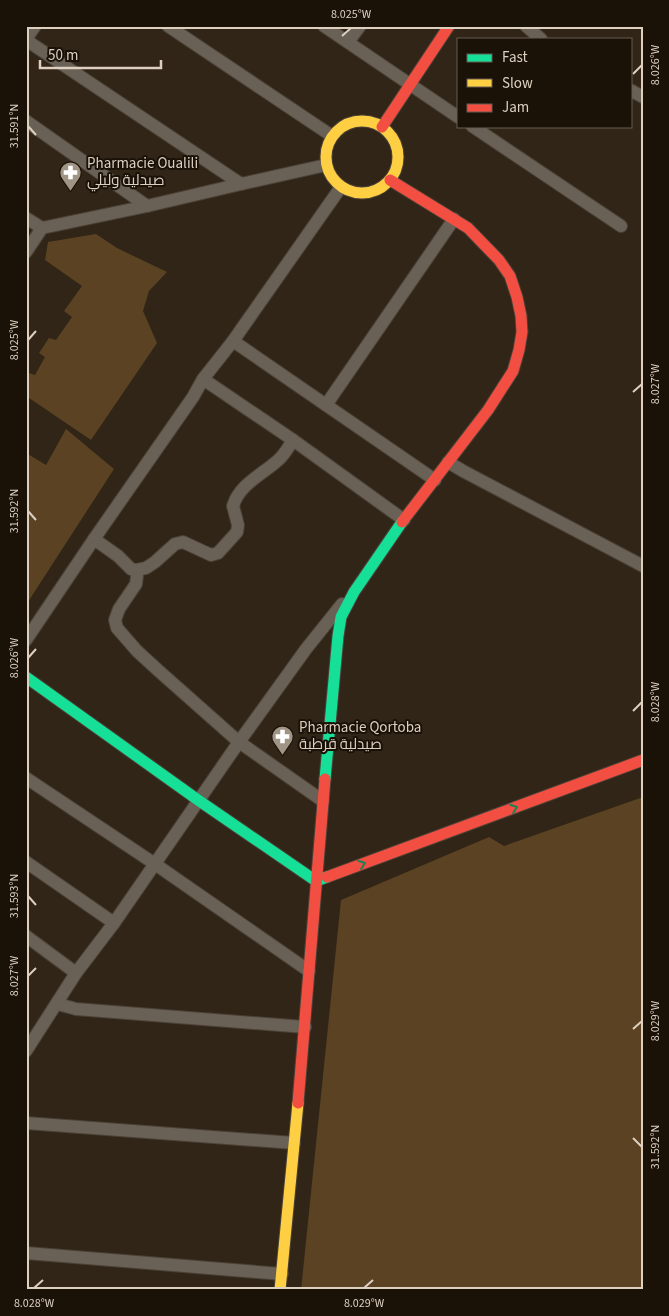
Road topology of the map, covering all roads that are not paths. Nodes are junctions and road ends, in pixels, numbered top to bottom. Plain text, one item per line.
1 (35, 26) edge
2 (168, 26) edge
3 (324, 26) edge
4 (360, 26) edge
5 (449, 26) edge
6 (526, 26) edge
7 (540, 38) edge
8 (26, 39) edge
9 (348, 42) junction
10 (410, 85) junction
11 (457, 116) edge
12 (26, 121) edge
13 (382, 127) junction
14 (475, 128) edge
15 (332, 136) junction
16 (326, 165) junction
17 (390, 180) junction
18 (241, 184) junction
19 (341, 187) junction
20 (146, 206) junction
21 (26, 218) edge
22 (454, 218) junction
23 (621, 226) dead end
24 (42, 228) junction
25 (26, 252) edge
26 (233, 341) junction
27 (203, 379) junction
28 (326, 405) junction
29 (293, 440) junction
30 (448, 462) junction
31 (435, 480) junction
32 (404, 520) junction
33 (94, 539) junction
34 (643, 566) edge
35 (136, 570) junction
36 (354, 592) junction
37 (26, 640) edge
38 (26, 677) edge
39 (239, 742) junction
40 (643, 760) edge
41 (26, 778) edge
42 (198, 800) junction
43 (323, 801) junction
44 (26, 862) edge
45 (155, 864) junction
46 (316, 881) junction
47 (114, 923) junction
48 (26, 936) edge
49 (309, 971) junction
50 (76, 973) junction
51 (58, 1004) junction
52 (305, 1027) junction
53 (26, 1051) edge
54 (26, 1123) edge
55 (294, 1144) junction
56 (26, 1253) edge
57 (282, 1274) junction
58 (280, 1290) edge

1 - 8 street
2 - 15 street
3 - 9 street
4 - 9 street
5 - 10 street
6 - 7 street
8 - 18 street
9 - 10 street
10 - 11 street
10 - 13 street
12 - 20 street
13 - 15 street
13 - 17 street
14 - 23 street
15 - 16 street
16 - 18 street
16 - 19 street
17 - 19 street
17 - 22 street
18 - 20 street
19 - 26 street
20 - 24 street
21 - 24 street
22 - 28 street
22 - 30 street
24 - 25 street
26 - 27 street
26 - 28 street
27 - 29 street
27 - 33 street
28 - 31 street
29 - 32 street
29 - 35 street
30 - 31 street
30 - 34 street
31 - 32 street
32 - 36 street
33 - 35 street
33 - 37 street
35 - 39 street
36 - 39 street
36 - 43 street
38 - 42 street
39 - 42 street
39 - 43 street
46 -> 40 street
41 - 45 street
42 - 45 street
42 - 46 street
43 - 46 street
44 - 47 street
45 - 47 street
45 - 49 street
46 - 49 street
47 - 50 street
48 - 50 street
49 - 52 street
50 - 51 street
51 - 52 street
51 - 53 street
52 - 55 street
54 - 55 street
55 - 57 street
56 - 57 street
57 - 58 street

